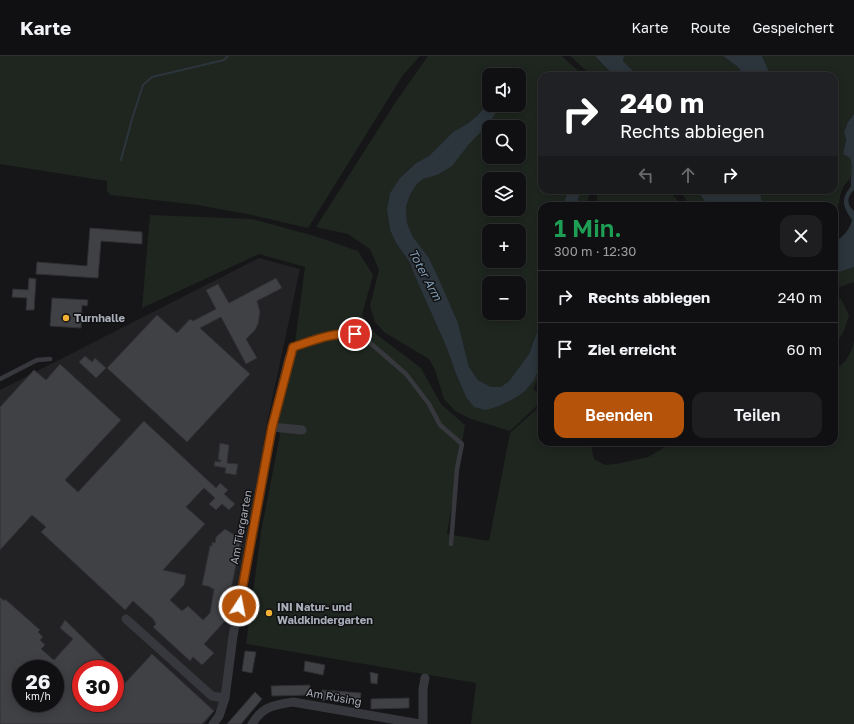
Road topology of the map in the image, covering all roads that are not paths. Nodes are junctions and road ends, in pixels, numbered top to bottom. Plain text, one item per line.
1 (289, 358) joint
2 (50, 360) dead end
3 (0, 379) edge
4 (272, 427) junction
5 (302, 430) dead end
6 (451, 544) dead end
7 (126, 619) dead end
8 (425, 678) dead end
9 (225, 698) junction
10 (213, 724) edge
11 (252, 724) edge
12 (422, 724) edge

1 - 4 street, Am Tiergarten
1 - 6 lane
2 - 3 lane
4 - 5 street
4 - 9 street, Am Tiergarten
7 - 9 street
8 - 12 street
9 - 10 street, Am Tiergarten
11 - 12 street, Am Rüsing

